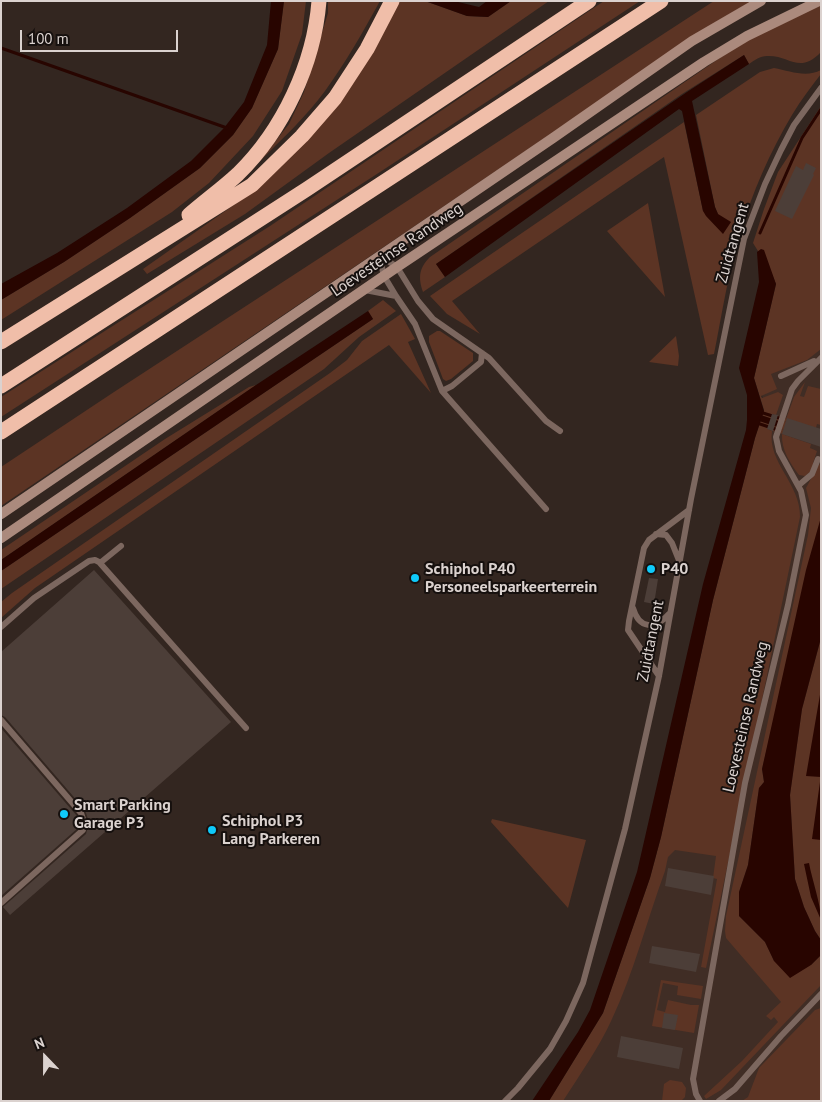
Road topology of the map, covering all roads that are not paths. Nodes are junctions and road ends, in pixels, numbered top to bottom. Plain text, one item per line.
1 (319, 1) edge
2 (392, 1) edge
3 (589, 1) edge
4 (660, 1) edge
5 (760, 1) edge
6 (819, 1) edge
7 (821, 88) edge
8 (149, 248) junction
9 (379, 255) junction
10 (397, 267) junction
11 (384, 276) junction
12 (365, 290) junction
13 (396, 296) junction
14 (1, 342) edge
15 (482, 353) junction
16 (821, 357) edge
17 (781, 376) dead end
18 (1, 386) edge
19 (442, 391) junction
20 (560, 431) dead end
21 (1, 432) edge
22 (818, 459) dead end
23 (798, 485) junction
24 (546, 509) dead end
25 (689, 510) junction
26 (1, 514) edge
27 (656, 534) junction
28 (1, 538) edge
29 (121, 546) dead end
30 (100, 563) junction
31 (680, 564) junction
32 (632, 606) junction
33 (670, 613) junction
34 (1, 627) edge
35 (659, 676) junction
36 (1, 720) edge
37 (246, 728) dead end
38 (1, 903) edge
39 (821, 994) edge
40 (505, 1101) edge
41 (700, 1101) edge
42 (719, 1101) edge

1 - 8 highway
2 - 8 highway
3 - 18 highway
4 - 21 highway
5 - 9 street, Loevesteinse Randweg
6 - 10 street, Loevesteinse Randweg
7 - 25 lane, Zuidtangent
8 - 14 highway
9 - 10 lane
9 - 11 lane
9 - 26 street, Loevesteinse Randweg
10 - 11 street, Loevesteinse Randweg
10 - 15 lane
11 - 12 street, Loevesteinse Randweg
11 - 13 lane
12 - 13 lane
12 - 28 street, Loevesteinse Randweg
13 - 19 lane
15 - 19 lane
15 - 20 lane
16 - 17 lane
16 - 23 lane, Loevesteinse Randweg
19 - 24 lane
22 - 23 lane
23 - 41 lane, Loevesteinse Randweg
25 - 27 lane
25 - 31 lane, Zuidtangent
27 - 31 lane
27 - 32 lane
29 - 30 lane
30 - 34 lane
30 - 37 lane
31 - 33 lane, Zuidtangent
32 - 33 lane
32 - 35 lane
33 - 35 lane, Zuidtangent
35 - 40 lane, Zuidtangent
36 - 38 lane
39 - 42 lane

